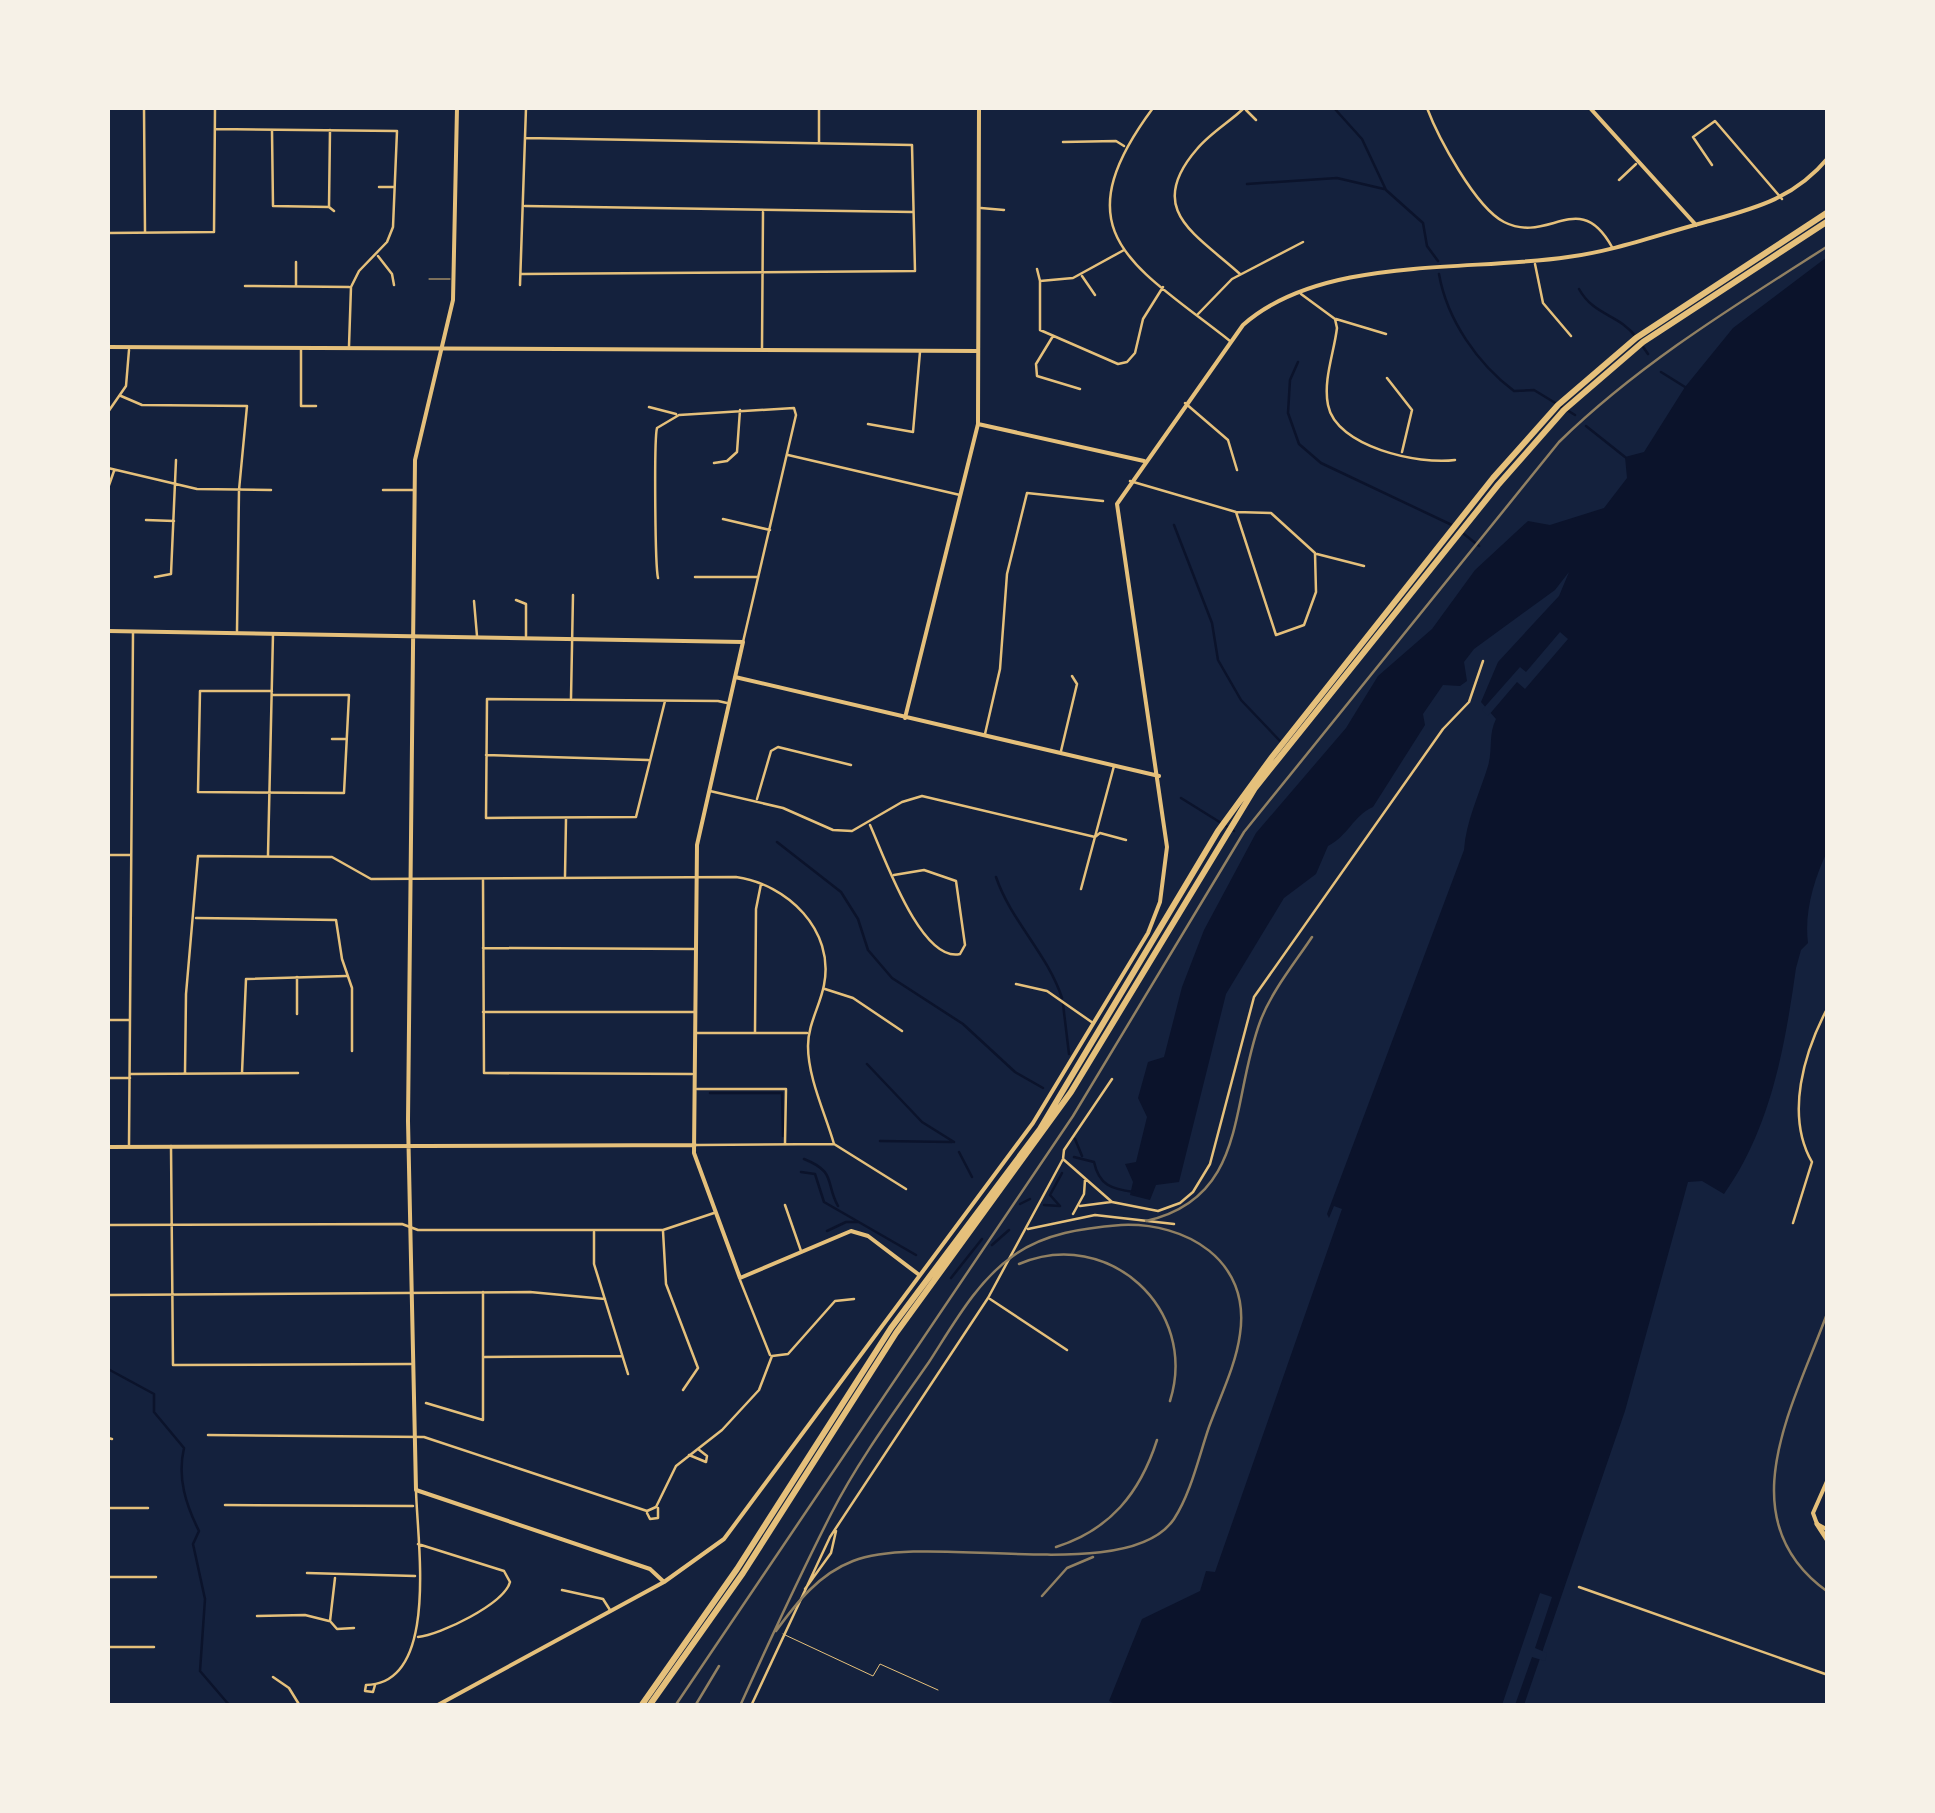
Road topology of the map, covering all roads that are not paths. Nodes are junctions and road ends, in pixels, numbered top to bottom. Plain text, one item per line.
1 (144, 108) edge
2 (215, 108) edge
3 (456, 108) edge
4 (526, 108) edge
5 (819, 108) edge
6 (979, 108) edge
7 (1153, 108) edge
8 (1244, 108) edge
9 (1427, 108) edge
10 (1590, 108) edge
11 (1256, 120) dead end
12 (215, 129) junction
13 (272, 130) junction
14 (330, 130) junction
15 (526, 138) junction
16 (1064, 142) dead end
17 (819, 145) junction
18 (1124, 146) junction
19 (1828, 158) edge
20 (1638, 162) junction
21 (1712, 165) dead end
22 (1619, 180) dead end
23 (380, 187) dead end
24 (395, 187) junction
25 (1782, 199) junction
26 (525, 206) junction
27 (329, 207) junction
28 (980, 208) junction
29 (1004, 210) dead end
30 (334, 211) dead end
31 (763, 211) junction
32 (915, 212) junction
33 (1828, 212) edge
34 (1828, 222) edge
35 (1696, 225) junction
36 (108, 233) edge
37 (145, 233) junction
38 (1302, 242) dead end
39 (1613, 248) junction
40 (1124, 250) junction
41 (377, 254) junction
42 (1534, 260) junction
43 (296, 262) dead end
44 (1036, 269) dead end
45 (522, 274) junction
46 (1240, 274) junction
47 (763, 275) junction
48 (1080, 275) junction
49 (428, 279) dead end
50 (454, 280) junction
51 (1040, 281) junction
52 (394, 285) dead end
53 (520, 285) dead end
54 (245, 286) dead end
55 (296, 287) junction
56 (351, 287) junction
57 (1162, 288) junction
58 (1301, 294) junction
59 (1096, 296) dead end
60 (1197, 315) junction
61 (1335, 319) junction
62 (1386, 334) dead end
63 (1053, 336) junction
64 (1571, 336) dead end
65 (1645, 337) junction
66 (1231, 342) junction
67 (108, 346) edge
68 (129, 347) junction
69 (301, 348) junction
70 (349, 348) junction
71 (444, 348) junction
72 (762, 350) junction
73 (920, 351) junction
74 (978, 351) junction
75 (1388, 378) dead end
76 (1080, 389) dead end
77 (121, 396) junction
78 (1185, 403) junction
79 (316, 406) dead end
80 (649, 407) dead end
81 (740, 409) junction
82 (108, 412) edge
83 (678, 415) junction
84 (868, 424) dead end
85 (978, 424) junction
86 (786, 454) junction
87 (1402, 454) junction
88 (176, 460) dead end
89 (1455, 460) dead end
90 (1144, 461) junction
91 (714, 463) dead end
92 (108, 468) edge
93 (1236, 470) dead end
94 (114, 472) junction
95 (1130, 481) junction
96 (176, 486) junction
97 (108, 488) edge
98 (239, 490) junction
99 (271, 490) dead end
100 (383, 490) dead end
101 (414, 490) junction
102 (961, 495) junction
103 (1103, 501) dead end
104 (1236, 512) junction
105 (723, 519) dead end
106 (146, 520) dead end
107 (175, 521) junction
108 (770, 530) junction
109 (1315, 553) junction
110 (1364, 566) dead end
111 (155, 577) dead end
112 (696, 577) dead end
113 (658, 578) dead end
114 (758, 578) junction
115 (572, 595) dead end
116 (516, 600) dead end
117 (474, 601) dead end
118 (108, 631) edge
119 (133, 632) junction
120 (237, 633) junction
121 (273, 634) junction
122 (414, 636) junction
123 (477, 637) junction
124 (526, 638) junction
125 (574, 638) junction
126 (743, 642) junction
127 (1484, 662) dead end
128 (1072, 676) dead end
129 (735, 677) junction
130 (272, 693) junction
131 (571, 700) junction
132 (665, 701) junction
133 (729, 704) junction
134 (905, 718) junction
135 (985, 736) junction
136 (332, 739) dead end
137 (345, 739) junction
138 (1061, 753) junction
139 (486, 755) junction
140 (650, 760) junction
141 (851, 765) dead end
142 (1114, 766) junction
143 (1159, 776) junction
144 (708, 790) junction
145 (268, 792) junction
146 (756, 801) junction
147 (566, 817) junction
148 (869, 824) junction
149 (1221, 832) junction
150 (1095, 837) junction
151 (1126, 840) dead end
152 (108, 854) edge
153 (131, 855) junction
154 (268, 856) junction
155 (894, 875) junction
156 (696, 877) junction
157 (483, 878) junction
158 (565, 878) junction
159 (410, 879) junction
160 (761, 883) junction
161 (1081, 889) dead end
162 (194, 918) junction
163 (483, 948) junction
164 (696, 949) junction
165 (348, 976) junction
166 (298, 977) junction
167 (1016, 984) dead end
168 (823, 989) junction
169 (1828, 1007) edge
170 (484, 1012) junction
171 (696, 1012) junction
172 (298, 1014) dead end
173 (108, 1020) edge
174 (130, 1020) junction
175 (1094, 1023) junction
176 (902, 1031) dead end
177 (696, 1032) junction
178 (756, 1032) junction
179 (809, 1033) junction
180 (352, 1051) dead end
181 (185, 1073) junction
182 (242, 1073) junction
183 (298, 1073) dead end
184 (696, 1074) junction
185 (130, 1076) junction
186 (108, 1078) edge
187 (1112, 1079) dead end
188 (696, 1090) junction
189 (785, 1144) junction
190 (834, 1144) junction
191 (695, 1145) junction
192 (108, 1146) edge
193 (129, 1146) junction
194 (171, 1146) junction
195 (409, 1146) junction
196 (1063, 1159) junction
197 (1085, 1179) junction
198 (906, 1189) dead end
199 (1112, 1202) junction
200 (784, 1205) dead end
201 (1077, 1206) junction
202 (715, 1213) junction
203 (1072, 1217) junction
204 (1793, 1223) dead end
205 (172, 1224) junction
206 (1174, 1224) dead end
207 (108, 1225) edge
208 (410, 1226) junction
209 (594, 1230) junction
210 (663, 1230) junction
211 (1026, 1230) junction
212 (801, 1252) junction
213 (918, 1274) junction
214 (740, 1278) junction
215 (483, 1292) junction
216 (412, 1294) junction
217 (108, 1295) edge
218 (173, 1295) junction
219 (988, 1298) junction
220 (606, 1299) junction
221 (854, 1300) dead end
222 (1068, 1350) dead end
223 (623, 1356) junction
224 (772, 1356) junction
225 (484, 1357) junction
226 (412, 1364) junction
227 (628, 1374) dead end
228 (684, 1390) dead end
229 (426, 1403) dead end
230 (208, 1436) dead end
231 (414, 1436) junction
232 (697, 1448) junction
233 (688, 1454) junction
234 (1828, 1480) edge
235 (416, 1490) junction
236 (1828, 1494) edge
237 (1818, 1499) junction
238 (224, 1505) dead end
239 (416, 1506) junction
240 (656, 1507) junction
241 (108, 1508) edge
242 (148, 1508) dead end
243 (647, 1511) junction
244 (1817, 1524) junction
245 (836, 1530) junction
246 (1828, 1530) edge
247 (1828, 1541) edge
248 (416, 1544) junction
249 (307, 1573) dead end
250 (336, 1576) junction
251 (417, 1576) junction
252 (108, 1577) edge
253 (156, 1577) dead end
254 (664, 1582) junction
255 (1579, 1587) dead end
256 (562, 1590) dead end
257 (800, 1594) junction
258 (610, 1612) junction
259 (257, 1616) dead end
260 (330, 1622) junction
261 (354, 1628) dead end
262 (783, 1634) junction
263 (418, 1637) junction
264 (108, 1647) edge
265 (154, 1647) dead end
266 (1828, 1674) edge
267 (273, 1677) dead end
268 (375, 1685) dead end
269 (938, 1690) dead end
270 (300, 1706) edge
271 (436, 1706) edge
272 (641, 1706) edge
273 (649, 1706) edge
274 (751, 1706) edge

1 - 37 street
2 - 12 street
3 - 50 street
4 - 15 street
5 - 17 street
6 - 28 street
7 - 18 street
8 - 11 street
8 - 46 street
9 - 39 street
10 - 20 street
12 - 13 street
12 - 37 street
13 - 14 street
13 - 27 street
14 - 24 street
14 - 27 street
15 - 17 street
15 - 26 street
16 - 18 street
17 - 32 street
18 - 40 street
19 - 25 street
20 - 22 street
20 - 35 street
21 - 25 street
23 - 24 street
24 - 41 street
25 - 35 street
26 - 31 street
26 - 45 street
27 - 30 street
28 - 29 street
28 - 74 street
31 - 32 street
31 - 47 street
32 - 47 street
33 - 65 highway
34 - 65 highway
35 - 39 street
36 - 37 street
38 - 46 street
39 - 42 street
40 - 48 street
40 - 57 street
41 - 52 street
41 - 56 street
42 - 58 street
42 - 64 street
43 - 55 street
44 - 51 street
45 - 47 street
45 - 53 street
46 - 60 street
47 - 72 street
48 - 51 street
48 - 59 street
49 - 50 lane
50 - 71 street
51 - 63 street
54 - 55 street
55 - 56 street
56 - 70 street
57 - 60 street
57 - 63 street
58 - 61 street
58 - 66 street
60 - 66 street
61 - 62 street
61 - 87 street
63 - 76 street
65 - 149 highway
66 - 78 street
67 - 68 street
68 - 69 street
68 - 77 street
69 - 70 street
69 - 79 street
70 - 71 street
71 - 72 street
71 - 101 street
72 - 73 street
73 - 74 street
73 - 84 street
74 - 85 street
75 - 87 street
77 - 82 street
77 - 98 street
78 - 90 street
78 - 93 street
80 - 83 street
81 - 83 street
81 - 86 street
81 - 91 street
83 - 113 street
85 - 90 street
85 - 102 street
86 - 102 street
86 - 108 street
87 - 89 street
88 - 96 street
90 - 95 street
92 - 94 street
94 - 96 street
94 - 97 street
95 - 104 street
95 - 143 street
96 - 98 street
96 - 107 street
98 - 99 street
98 - 120 street
100 - 101 street
101 - 122 street
102 - 134 street
103 - 135 street
104 - 109 street
104 - 109 street
105 - 108 street
106 - 107 street
107 - 111 street
108 - 114 street
109 - 110 street
112 - 114 street
114 - 126 street
115 - 125 street
116 - 124 street
117 - 123 street
118 - 119 street
119 - 120 street
119 - 153 street
120 - 121 street
121 - 122 street
121 - 130 street
122 - 123 street
122 - 159 street
123 - 124 street
124 - 125 street
125 - 126 street
125 - 131 street
126 - 129 street
127 - 199 street
128 - 138 street
129 - 133 street
129 - 134 street
130 - 137 street
130 - 145 street
130 - 145 street
131 - 132 street
131 - 139 street
132 - 133 street
132 - 140 street
133 - 144 street
134 - 135 street
135 - 138 street
136 - 137 street
137 - 145 street
138 - 142 street
139 - 140 street
139 - 147 street
140 - 147 street
141 - 146 street
142 - 143 street
142 - 150 street
143 - 175 street
144 - 146 street
144 - 156 street
145 - 154 street
146 - 148 street
147 - 158 street
148 - 150 street
148 - 155 street
149 - 272 highway
149 - 273 highway
150 - 151 street
150 - 161 street
152 - 153 street
153 - 174 street
154 - 159 street
154 - 162 street
155 - 155 street
156 - 158 street
156 - 160 street
156 - 164 street
157 - 158 street
157 - 159 street
157 - 163 street
159 - 195 street
160 - 168 street
160 - 178 street
162 - 165 street
162 - 181 street
163 - 164 street
163 - 170 street
164 - 171 street
165 - 166 street
165 - 180 street
166 - 172 street
166 - 182 street
167 - 175 street
168 - 176 street
168 - 179 street
169 - 204 street
170 - 171 street
170 - 184 street
171 - 177 street
173 - 174 street
174 - 185 street
175 - 213 street
177 - 178 street
177 - 184 street
178 - 179 street
179 - 190 street
181 - 182 street
181 - 185 street
182 - 183 street
184 - 188 street
185 - 186 street
185 - 193 street
187 - 196 street
188 - 189 street
188 - 191 street
189 - 190 street
189 - 191 street
190 - 198 street
191 - 195 street
191 - 202 street
192 - 193 street
193 - 194 street
194 - 195 street
194 - 205 street
195 - 208 street
196 - 197 street
196 - 211 street
197 - 199 street
197 - 201 street
199 - 201 street
200 - 212 street
201 - 203 street
202 - 210 street
202 - 214 street
203 - 206 street
203 - 211 street
205 - 207 street
205 - 208 street
205 - 218 street
208 - 209 street
208 - 216 street
209 - 210 street
209 - 220 street
210 - 228 street
211 - 219 street
212 - 213 street
212 - 214 street
213 - 254 street
214 - 224 street
215 - 216 street
215 - 220 street
215 - 225 street
216 - 218 street
216 - 226 street
217 - 218 street
218 - 226 street
219 - 222 street
219 - 245 street
220 - 223 street
221 - 224 street
223 - 225 street
223 - 227 street
224 - 232 street
225 - 229 street
226 - 231 street
230 - 231 street
231 - 235 street
231 - 243 street
232 - 233 street
232 - 233 street
233 - 240 street
234 - 237 street
235 - 239 street
235 - 254 street
236 - 237 street
237 - 244 street
238 - 239 street
239 - 248 street
240 - 243 street
240 - 243 street
241 - 242 street
244 - 246 street
244 - 247 main road
245 - 257 street
245 - 257 street
248 - 251 street
248 - 263 street
249 - 250 street
250 - 251 street
250 - 260 street
251 - 263 street
252 - 253 street
254 - 258 street
255 - 266 street
256 - 258 street
257 - 262 street
258 - 271 street
259 - 260 street
260 - 261 street
262 - 269 lane
262 - 274 street
263 - 268 street
264 - 265 street
267 - 270 street

